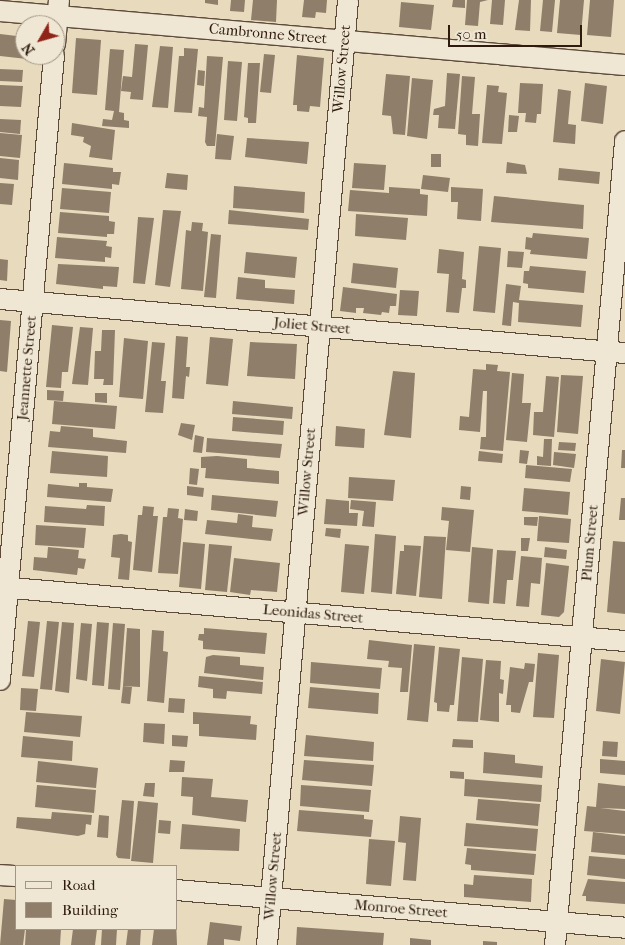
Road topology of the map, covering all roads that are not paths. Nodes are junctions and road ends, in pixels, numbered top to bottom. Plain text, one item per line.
1 (348, 0) edge
2 (58, 8) edge
3 (0, 11) edge
4 (344, 41) junction
5 (53, 65) edge
6 (625, 65) edge
7 (625, 141) edge
8 (0, 299) edge
9 (33, 302) junction
10 (320, 327) junction
11 (616, 352) edge
12 (4, 588) edge
13 (296, 613) junction
14 (582, 638) junction
15 (625, 641) edge
16 (0, 680) edge
17 (0, 875) edge
18 (15, 876) edge
19 (178, 890) edge
20 (271, 898) junction
21 (557, 922) junction
22 (625, 928) edge
23 (267, 945) edge
24 (555, 945) edge

1 - 4 street, Willow Street
2 - 3 street, Cambronne Street
2 - 4 street, Cambronne Street
4 - 6 street, Cambronne Street
4 - 10 street, Willow Street
5 - 9 street, Jeannette Street
7 - 11 street, Plum Street
8 - 9 street, Joliet Street
9 - 10 street, Joliet Street
9 - 12 street, Jeannette Street
10 - 11 street, Joliet Street
10 - 13 street, Willow Street
11 - 14 street, Plum Street
12 - 13 street, Leonidas Street
12 - 16 street, Jeannette Street
13 - 14 street, Leonidas Street
13 - 20 street, Willow Street
14 - 15 street, Leonidas Street
14 - 21 street, Plum Street
17 - 18 street
19 - 20 street, Monroe Street
20 - 21 street, Monroe Street
20 - 23 street, Willow Street
21 - 22 street, Monroe Street
21 - 24 street, Plum Street

